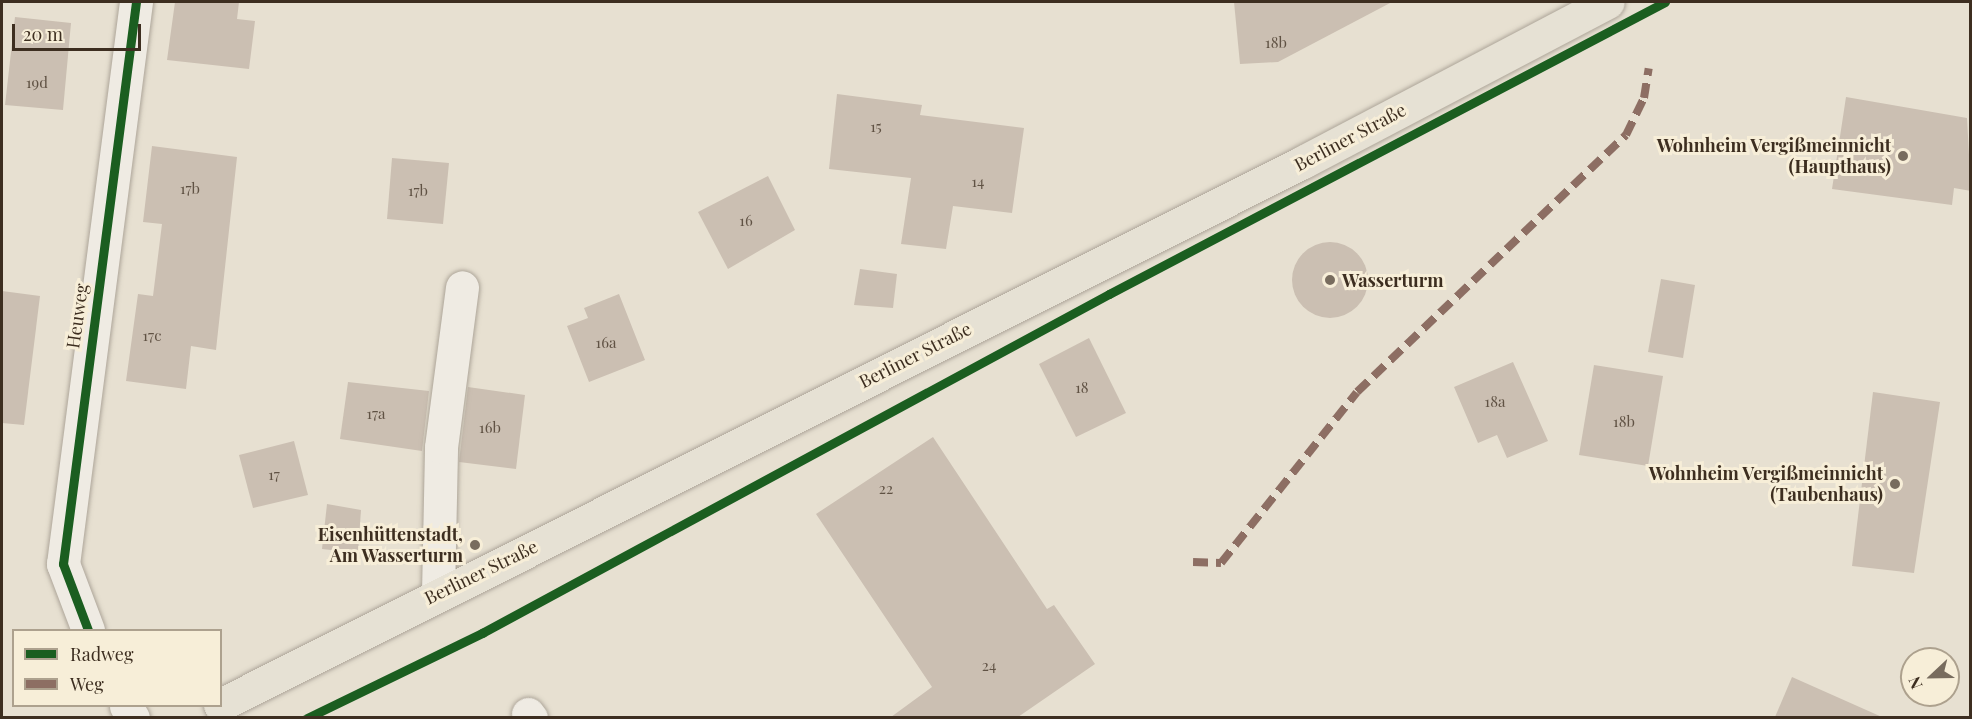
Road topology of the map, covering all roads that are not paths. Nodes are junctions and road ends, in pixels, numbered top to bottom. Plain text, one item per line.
1 (136, 2) edge
2 (1608, 2) edge
3 (462, 287) dead end
4 (438, 593) junction
5 (88, 629) edge
6 (222, 704) edge
7 (216, 707) edge
8 (196, 717) edge

1 - 5 street, Heuweg
2 - 4 main road, Berliner Straße
3 - 4 street
4 - 6 main road, Berliner Straße
7 - 8 main road, Berliner Straße

